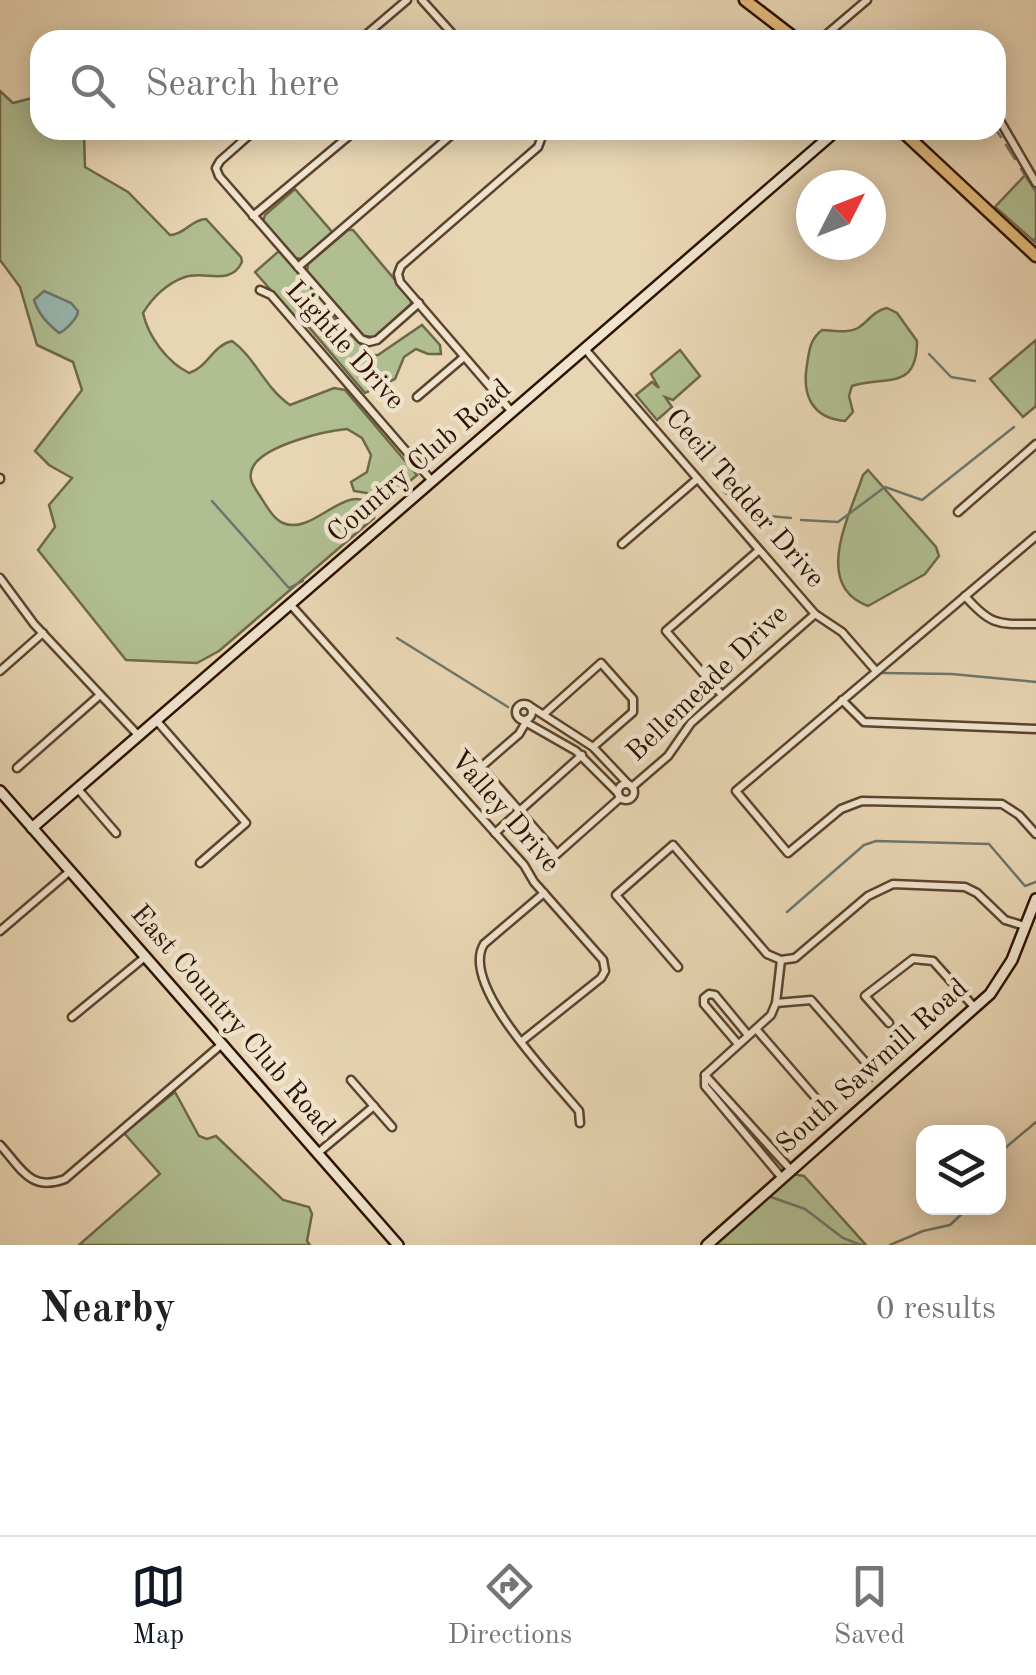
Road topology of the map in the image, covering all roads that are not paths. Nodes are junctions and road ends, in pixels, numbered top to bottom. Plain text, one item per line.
1 (407, 0) edge
2 (422, 0) edge
3 (745, 0) edge
4 (866, 0) edge
5 (372, 30) edge
6 (449, 30) edge
7 (784, 30) edge
8 (832, 30) edge
9 (1006, 131) edge
10 (244, 140) edge
11 (344, 140) edge
12 (445, 140) edge
13 (541, 140) edge
14 (825, 140) edge
15 (912, 140) edge
16 (1036, 183) edge
17 (254, 216) junction
18 (1035, 254) edge
19 (298, 267) junction
20 (260, 290) dead end
21 (419, 303) junction
22 (584, 349) junction
23 (464, 357) junction
24 (418, 397) dead end
25 (512, 412) junction
26 (1036, 444) edge
27 (432, 480) junction
28 (696, 480) junction
29 (958, 512) dead end
30 (1036, 536) edge
31 (622, 544) dead end
32 (758, 551) junction
33 (0, 578) edge
34 (965, 596) junction
35 (290, 604) junction
36 (815, 614) junction
37 (1036, 624) edge
38 (43, 633) junction
39 (0, 671) edge
40 (876, 672) junction
41 (100, 695) junction
42 (722, 695) junction
43 (842, 700) junction
44 (544, 714) junction
45 (156, 720) junction
46 (523, 720) junction
47 (1036, 730) edge
48 (138, 735) junction
49 (593, 747) junction
50 (582, 755) junction
51 (18, 768) dead end
52 (630, 786) junction
53 (78, 788) junction
54 (0, 791) edge
55 (619, 796) junction
56 (519, 811) junction
57 (32, 828) junction
58 (116, 833) dead end
59 (495, 833) junction
60 (1036, 834) edge
61 (200, 864) dead end
62 (70, 871) junction
63 (544, 892) junction
64 (1036, 899) edge
65 (1024, 926) junction
66 (0, 930) edge
67 (145, 956) junction
68 (781, 960) junction
69 (678, 966) dead end
70 (776, 1003) junction
71 (975, 1008) junction
72 (72, 1017) dead end
73 (889, 1023) dead end
74 (756, 1029) junction
75 (748, 1036) junction
76 (522, 1041) junction
77 (222, 1044) junction
78 (738, 1044) junction
79 (705, 1075) junction
80 (860, 1077) dead end
81 (351, 1080) dead end
82 (374, 1106) junction
83 (827, 1111) dead end
84 (580, 1123) dead end
85 (392, 1127) dead end
86 (0, 1144) edge
87 (318, 1154) junction
88 (791, 1170) junction
89 (782, 1178) junction
90 (398, 1245) edge
91 (707, 1245) edge

1 - 5 street
2 - 6 street
3 - 7 main road
4 - 8 street
9 - 16 street
10 - 17 street
11 - 17 street
12 - 19 street
13 - 21 street
14 - 22 street, Country Club Road
15 - 18 main road
17 - 19 street
19 - 21 street
20 - 27 street, Lightle Drive
21 - 23 street
22 - 25 street, Country Club Road
22 - 28 street, Cecil Tedder Drive
23 - 24 street
23 - 25 street
25 - 27 street, Country Club Road
26 - 29 street
27 - 35 street, Country Club Road
28 - 31 street
28 - 32 street, Cecil Tedder Drive
30 - 34 street
32 - 36 street, Cecil Tedder Drive
32 - 42 street
33 - 38 street
34 - 37 street
34 - 40 street
35 - 45 street, Country Club Road
35 - 59 street, Valley Drive
36 - 40 street, Cecil Tedder Drive
36 - 42 street, Bellemeade Drive
38 - 39 street
38 - 41 street
40 - 43 street
41 - 48 street
41 - 51 street
42 - 52 street, Bellemeade Drive
43 - 47 street
43 - 60 street
44 - 46 street
44 - 49 street
44 - 49 street
45 - 48 street, Country Club Road
45 - 61 street
46 - 50 street
46 - 56 street, Bellemeade Drive
48 - 53 street, Country Club Road
49 - 52 street
50 - 55 street
50 - 56 street
52 - 55 street
52 - 55 street
53 - 57 street, Country Club Road
53 - 58 street
54 - 57 street, East Country Club Road
55 - 56 street, Bellemeade Drive
56 - 59 street
57 - 62 street, East Country Club Road
59 - 63 street, Valley Drive
62 - 66 street
62 - 67 street, East Country Club Road
63 - 76 street
63 - 76 street, Valley Drive
64 - 65 street, South Sawmill Road
65 - 68 street
65 - 71 street, South Sawmill Road
67 - 72 street
67 - 77 street, East Country Club Road
68 - 69 street
68 - 70 street
70 - 74 street
70 - 80 street
71 - 73 street
71 - 88 street, South Sawmill Road
74 - 75 street
74 - 83 street
75 - 78 street
75 - 78 street
76 - 84 street
77 - 86 street
77 - 87 street, East Country Club Road
78 - 79 street
79 - 88 street
79 - 89 street
81 - 82 street
82 - 85 street
82 - 87 street
87 - 90 street, East Country Club Road
88 - 89 street, South Sawmill Road
89 - 91 street, South Sawmill Road

